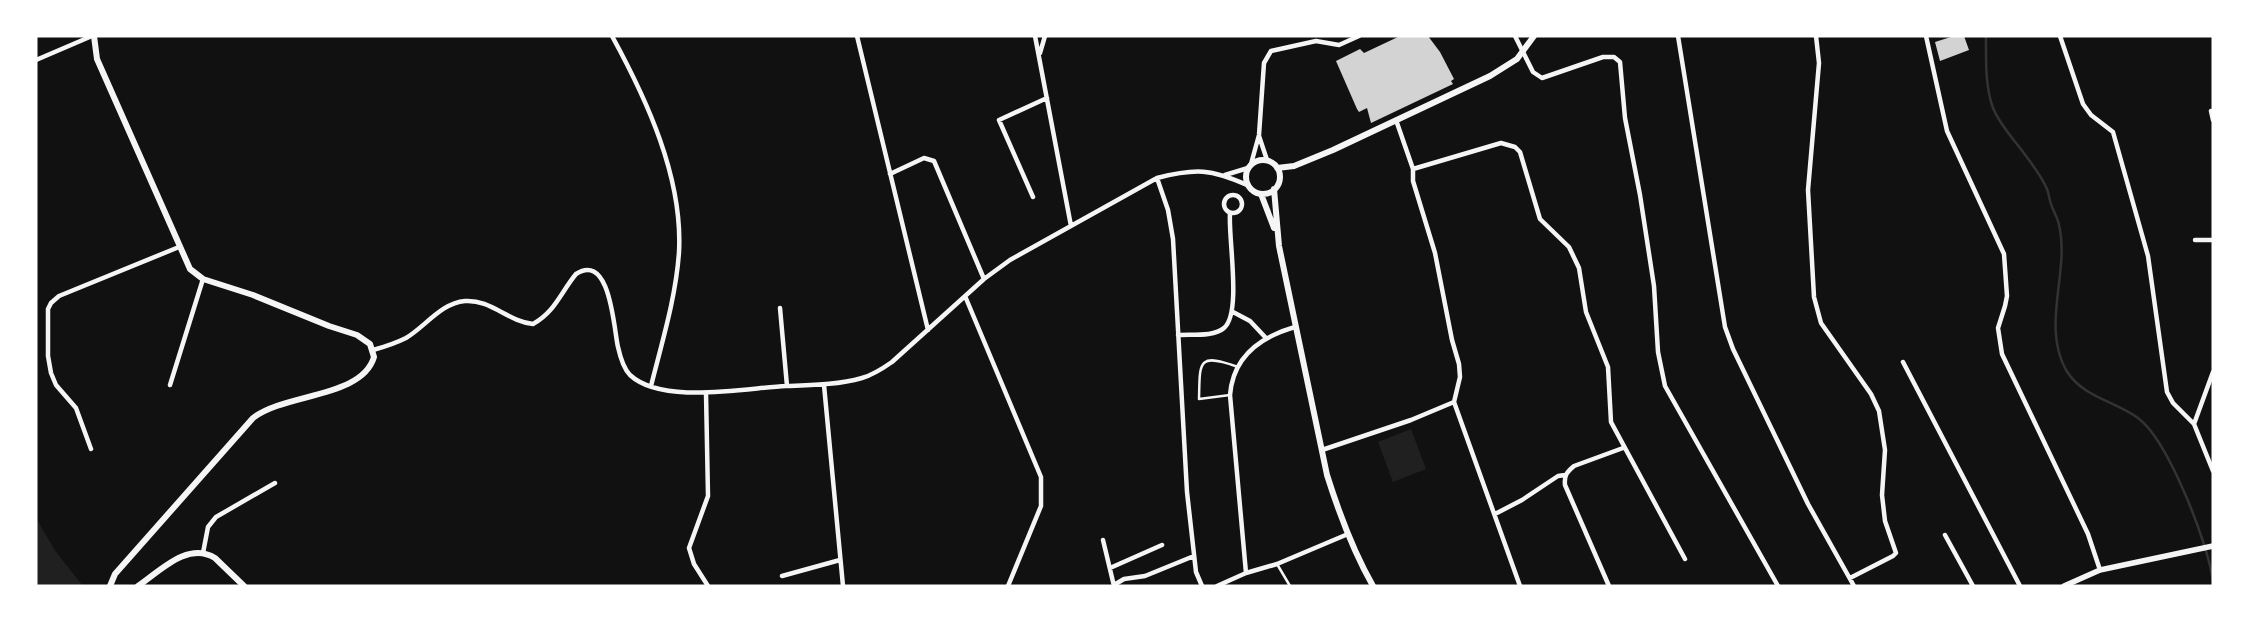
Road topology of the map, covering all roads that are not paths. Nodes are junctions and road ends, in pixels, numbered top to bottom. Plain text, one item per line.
1 (93, 36) edge
2 (612, 36) edge
3 (857, 36) edge
4 (1035, 36) edge
5 (1045, 36) edge
6 (1359, 36) edge
7 (1515, 36) edge
8 (1534, 36) edge
9 (1678, 36) edge
10 (1816, 36) edge
11 (1926, 36) edge
12 (2060, 36) edge
13 (1523, 52) junction
14 (1039, 54) junction
15 (36, 60) edge
16 (1047, 98) junction
17 (2211, 111) dead end
18 (1396, 120) junction
19 (2213, 120) edge
20 (1259, 135) junction
21 (1267, 160) junction
22 (1250, 166) junction
23 (1294, 166) junction
24 (1277, 168) junction
25 (1413, 169) junction
26 (890, 174) junction
27 (1225, 175) junction
28 (1157, 178) junction
29 (1280, 178) junction
30 (1247, 184) junction
31 (1274, 190) junction
32 (1261, 194) junction
33 (1033, 197) dead end
34 (1230, 213) junction
35 (1071, 226) junction
36 (2195, 240) dead end
37 (2213, 240) edge
38 (1279, 246) junction
39 (179, 247) junction
40 (984, 279) junction
41 (203, 280) junction
42 (965, 296) junction
43 (780, 308) dead end
44 (1233, 312) junction
45 (1295, 327) junction
46 (928, 330) junction
47 (1178, 334) junction
48 (1266, 338) junction
49 (374, 350) junction
50 (1902, 362) dead end
51 (1238, 367) junction
52 (2213, 372) edge
53 (824, 384) junction
54 (170, 385) dead end
55 (651, 386) junction
56 (787, 386) junction
57 (706, 393) junction
58 (1230, 395) junction
59 (1454, 402) junction
60 (2194, 424) junction
61 (1623, 448) junction
62 (91, 449) dead end
63 (1322, 450) junction
64 (2213, 471) edge
65 (1565, 475) junction
66 (275, 483) dead end
67 (1495, 514) junction
68 (1348, 534) junction
69 (1945, 535) dead end
70 (1103, 540) dead end
71 (1162, 545) dead end
72 (2213, 546) edge
73 (203, 553) junction
74 (1194, 556) junction
75 (1685, 559) dead end
76 (840, 560) junction
77 (1277, 564) junction
78 (1110, 568) junction
79 (2100, 570) junction
80 (1246, 573) junction
81 (782, 576) dead end
82 (1850, 578) junction
83 (1114, 585) edge
84 (110, 586) edge
85 (138, 586) edge
86 (244, 586) edge
87 (708, 586) edge
88 (843, 586) edge
89 (1008, 586) edge
90 (1202, 586) edge
91 (1217, 586) edge
92 (1290, 586) edge
93 (1373, 586) edge
94 (1520, 586) edge
95 (1609, 586) edge
96 (1778, 586) edge
97 (1854, 586) edge
98 (1973, 586) edge
99 (2020, 586) edge
100 (2064, 586) edge

1 - 15 street
1 - 39 main road
2 - 55 street
3 - 26 street
4 - 14 street
5 - 14 street
6 - 20 street
7 - 13 street
8 - 13 main road
9 - 82 street
10 - 82 street
11 - 79 street
12 - 60 street
13 - 18 main road
13 - 96 street
14 - 16 street
16 - 33 street
16 - 35 street
17 - 19 street
18 - 23 main road
18 - 25 street
20 - 21 street
20 - 22 street
21 - 22 main road
21 - 24 main road
22 - 27 street
22 - 30 main road
23 - 24 main road
23 - 29 main road
24 - 29 main road
25 - 59 street
25 - 61 street
26 - 40 street
26 - 46 street
27 - 28 street
27 - 30 street
28 - 35 street
28 - 47 street
29 - 31 main road
30 - 32 main road
31 - 32 main road
31 - 38 main road
32 - 38 main road
34 - 34 street
34 - 44 street
35 - 40 street
36 - 37 street
38 - 45 main road
39 - 41 main road
39 - 62 street
40 - 42 street
41 - 49 main road
41 - 54 street
42 - 46 street
42 - 89 street
43 - 56 street
44 - 47 street
44 - 48 street
45 - 48 street
45 - 63 main road
46 - 53 street
47 - 74 street
48 - 51 street
49 - 55 street
49 - 84 main road
50 - 99 street
51 - 58 street
51 - 58 lane
52 - 60 street
53 - 56 street
53 - 76 street
55 - 57 street
56 - 57 street
57 - 87 street
58 - 80 street
59 - 63 street
59 - 67 street
60 - 64 street
61 - 65 street
61 - 75 street
63 - 68 main road
65 - 67 street
65 - 95 street
66 - 73 street
67 - 94 street
68 - 77 street
68 - 93 main road
69 - 98 street
70 - 78 street
71 - 78 street
72 - 79 street
73 - 85 main road
73 - 86 main road
74 - 83 street
74 - 90 street
76 - 81 street
76 - 88 street
77 - 80 street
77 - 92 lane
78 - 83 street
79 - 100 street
80 - 91 street
82 - 97 street

